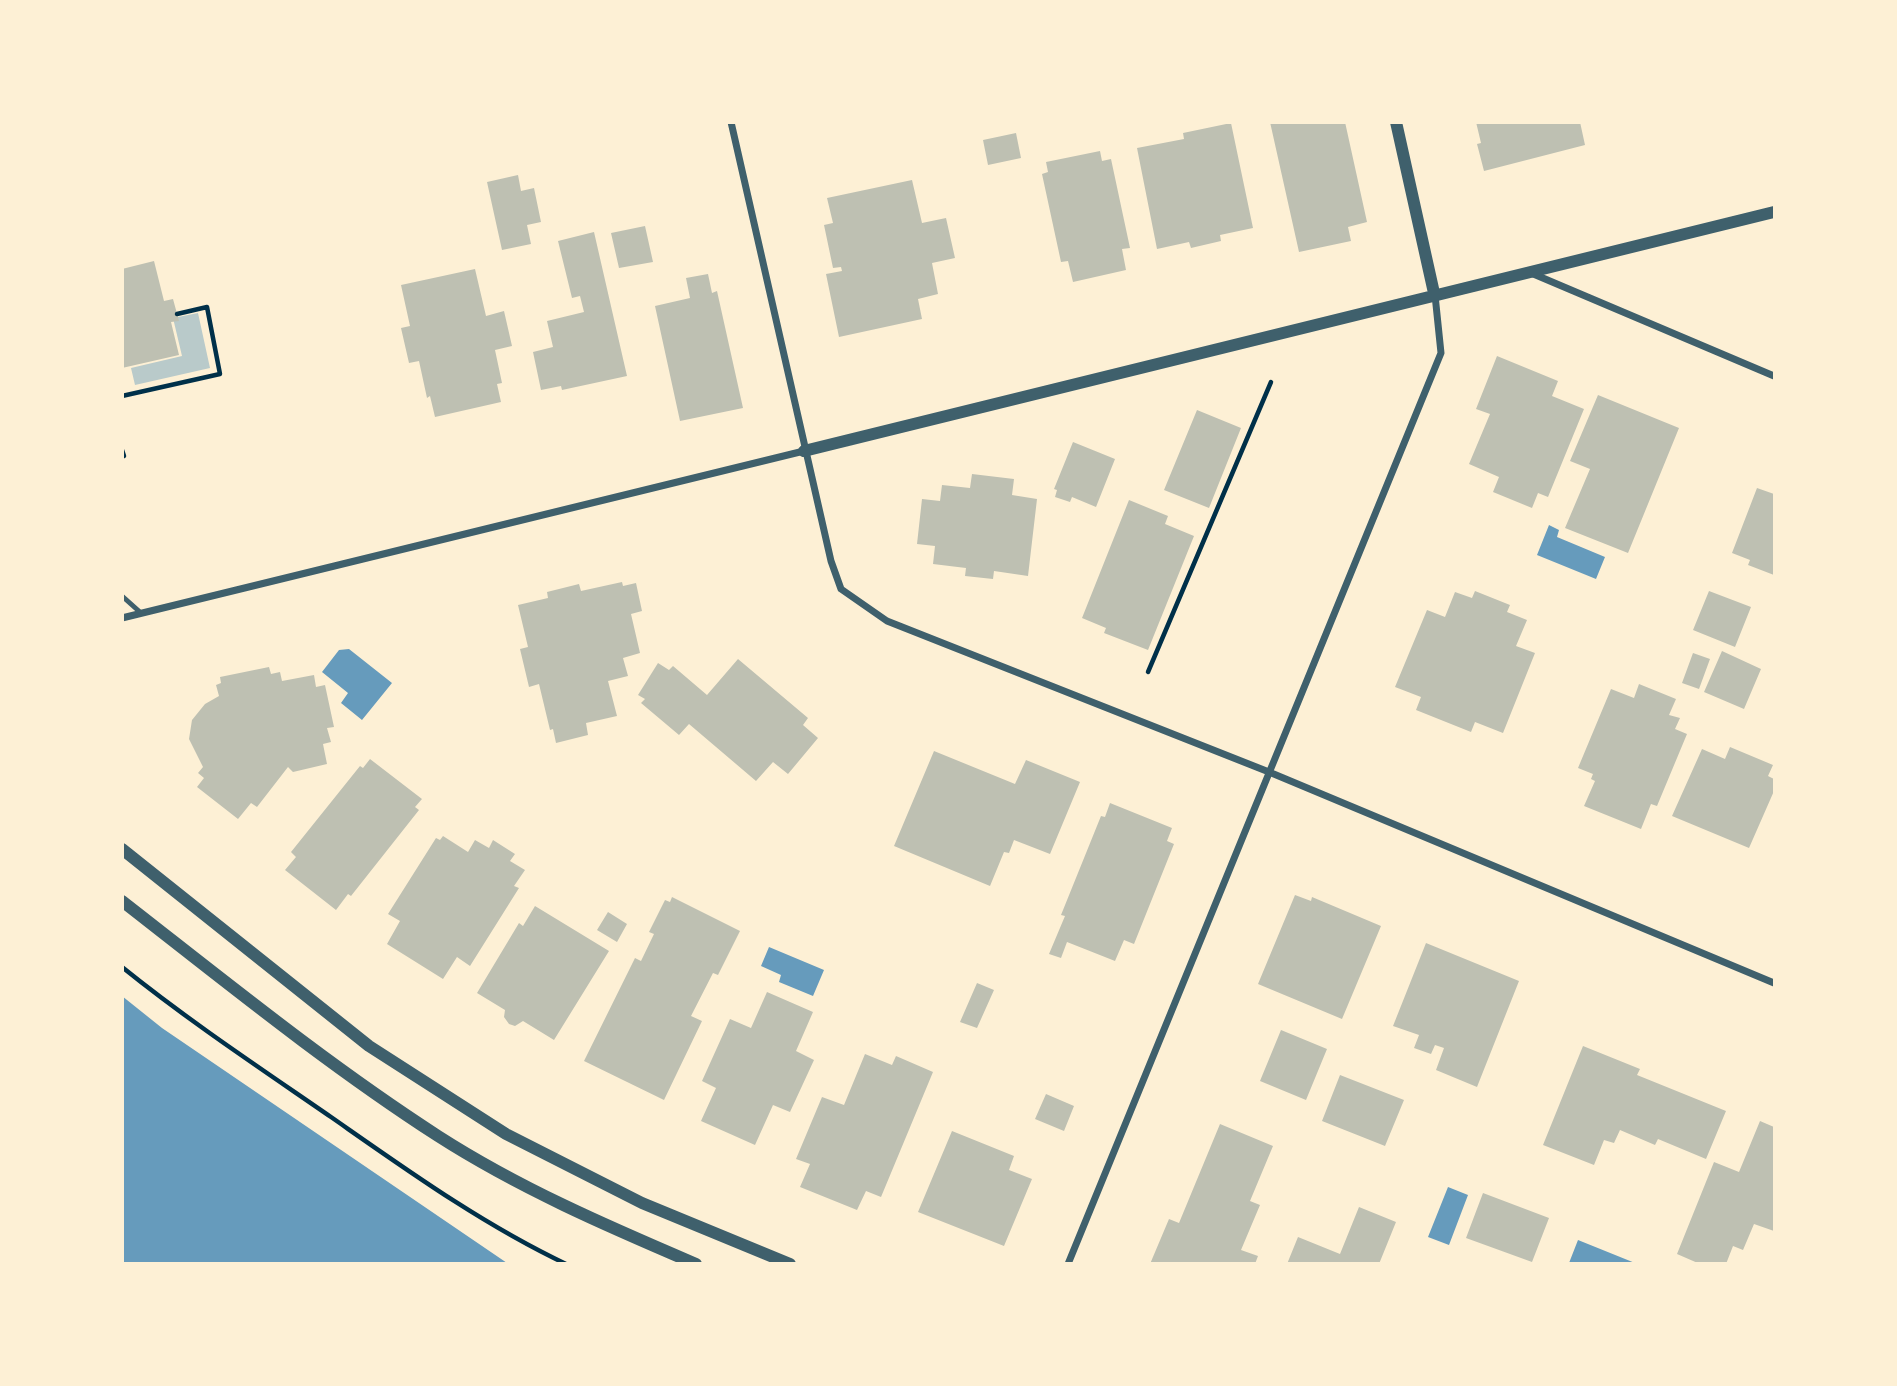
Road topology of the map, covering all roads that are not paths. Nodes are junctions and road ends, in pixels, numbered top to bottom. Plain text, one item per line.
1 (732, 122) edge
2 (1396, 122) edge
3 (1774, 212) edge
4 (1527, 272) junction
5 (1434, 293) junction
6 (1774, 376) edge
7 (804, 451) junction
8 (122, 596) edge
9 (141, 613) junction
10 (122, 618) edge
11 (1269, 772) junction
12 (122, 849) edge
13 (122, 901) edge
14 (1774, 983) edge
15 (696, 1264) edge
16 (790, 1264) edge
17 (1068, 1264) edge

1 - 7 street
2 - 5 street
3 - 4 street
4 - 5 street
4 - 6 street
5 - 7 street
5 - 11 street
7 - 9 street
7 - 11 street
8 - 9 lane
9 - 10 street
11 - 14 street
11 - 17 street
12 - 16 street
13 - 15 street

